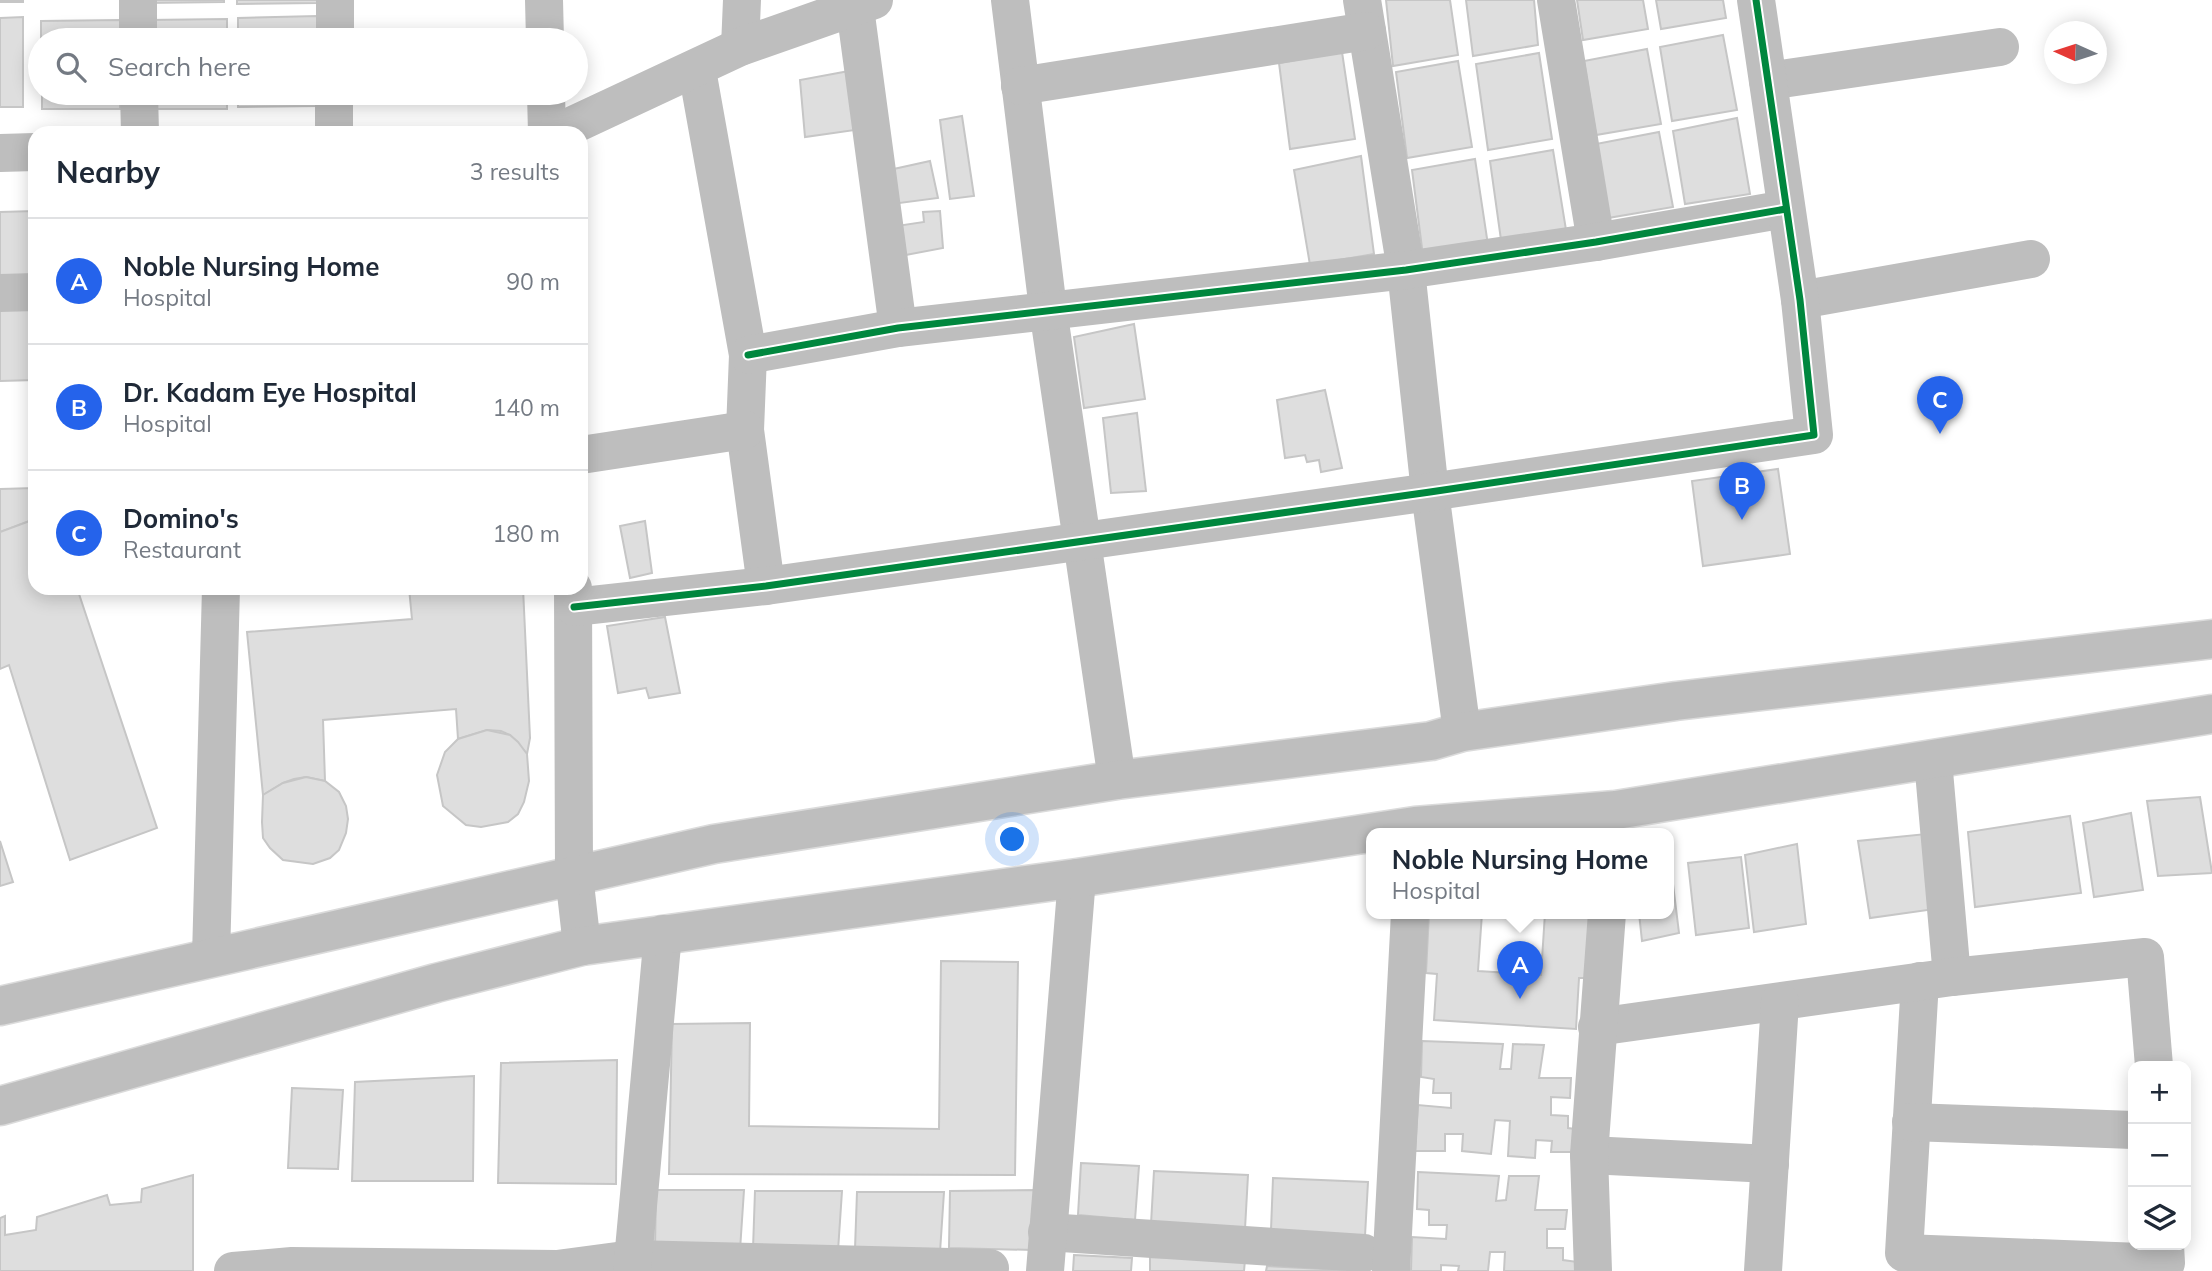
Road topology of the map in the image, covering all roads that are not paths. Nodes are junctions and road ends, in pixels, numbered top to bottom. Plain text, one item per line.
1 (138, 0) edge
2 (335, 0) edge
3 (544, 0) edge
4 (742, 0) edge
5 (1010, 0) edge
6 (1556, 0) edge
7 (1756, 0) edge
8 (864, 4) edge
9 (1364, 15) edge
10 (138, 28) edge
11 (335, 28) edge
12 (545, 28) edge
13 (740, 47) junction
14 (2000, 47) dead end
15 (697, 70) junction
16 (1768, 81) junction
17 (1020, 86) junction
18 (139, 105) edge
19 (334, 105) edge
20 (546, 105) edge
21 (140, 126) edge
22 (334, 126) edge
23 (547, 126) edge
24 (572, 126) edge
25 (0, 152) edge
26 (28, 152) edge
27 (1786, 209) junction
28 (1597, 242) junction
29 (2031, 259) dead end
30 (1406, 270) junction
31 (28, 292) edge
32 (0, 293) edge
33 (1800, 300) junction
34 (1048, 309) junction
35 (898, 328) junction
36 (748, 355) junction
37 (745, 430) junction
38 (588, 454) edge
39 (1430, 492) junction
40 (1081, 540) junction
41 (766, 586) junction
42 (221, 595) edge
43 (573, 597) edge
44 (2212, 639) edge
45 (2212, 714) edge
46 (1462, 732) junction
47 (1933, 760) junction
48 (1117, 780) junction
49 (1615, 822) edge
50 (1443, 828) edge
51 (1366, 836) edge
52 (574, 875) junction
53 (1077, 878) junction
54 (1409, 919) edge
55 (1606, 919) edge
56 (663, 934) junction
57 (582, 946) junction
58 (211, 957) junction
59 (1936, 979) junction
60 (1780, 1002) junction
61 (0, 1006) edge
62 (1597, 1027) junction
63 (2154, 1061) edge
64 (0, 1106) edge
65 (1911, 1122) junction
66 (2128, 1130) edge
67 (1589, 1155) junction
68 (1770, 1164) junction
69 (1047, 1232) junction
70 (2165, 1250) edge
71 (1378, 1262) edge
72 (632, 1265) edge
73 (990, 1268) dead end
74 (233, 1271) edge
75 (1045, 1271) edge
76 (1593, 1271) edge
77 (1763, 1271) edge

1 - 10 main road
2 - 11 main road
3 - 12 main road
4 - 13 main road
5 - 17 main road
6 - 28 main road
7 - 16 main road
8 - 13 main road
8 - 35 main road
9 - 17 main road
9 - 30 main road
13 - 15 main road
14 - 16 main road
15 - 24 main road
15 - 36 main road
16 - 27 main road
17 - 34 main road
18 - 21 main road
19 - 22 main road
20 - 23 main road
25 - 26 main road
27 - 28 main road
27 - 33 main road
28 - 30 main road
29 - 33 main road
30 - 34 main road
30 - 39 main road
31 - 32 main road
33 - 39 main road
34 - 35 main road
34 - 40 main road
35 - 36 main road
36 - 37 main road
37 - 38 main road
37 - 41 main road
39 - 40 main road
39 - 46 main road
40 - 41 main road
40 - 48 main road
41 - 43 main road
42 - 58 main road
43 - 52 main road
44 - 46 main road
45 - 47 main road
46 - 48 main road
47 - 49 main road
47 - 59 main road
48 - 52 main road
49 - 50 main road
51 - 53 main road
52 - 57 main road
52 - 58 main road
53 - 56 main road
53 - 69 main road
54 - 71 main road
55 - 62 main road
56 - 57 main road
56 - 72 main road
57 - 64 main road
58 - 61 main road
59 - 60 main road
59 - 63 main road
59 - 65 main road
60 - 62 main road
60 - 68 main road
62 - 67 main road
65 - 66 main road
65 - 70 main road
67 - 68 main road
67 - 76 main road
68 - 77 main road
69 - 71 main road
69 - 75 main road
72 - 73 main road
72 - 74 main road

